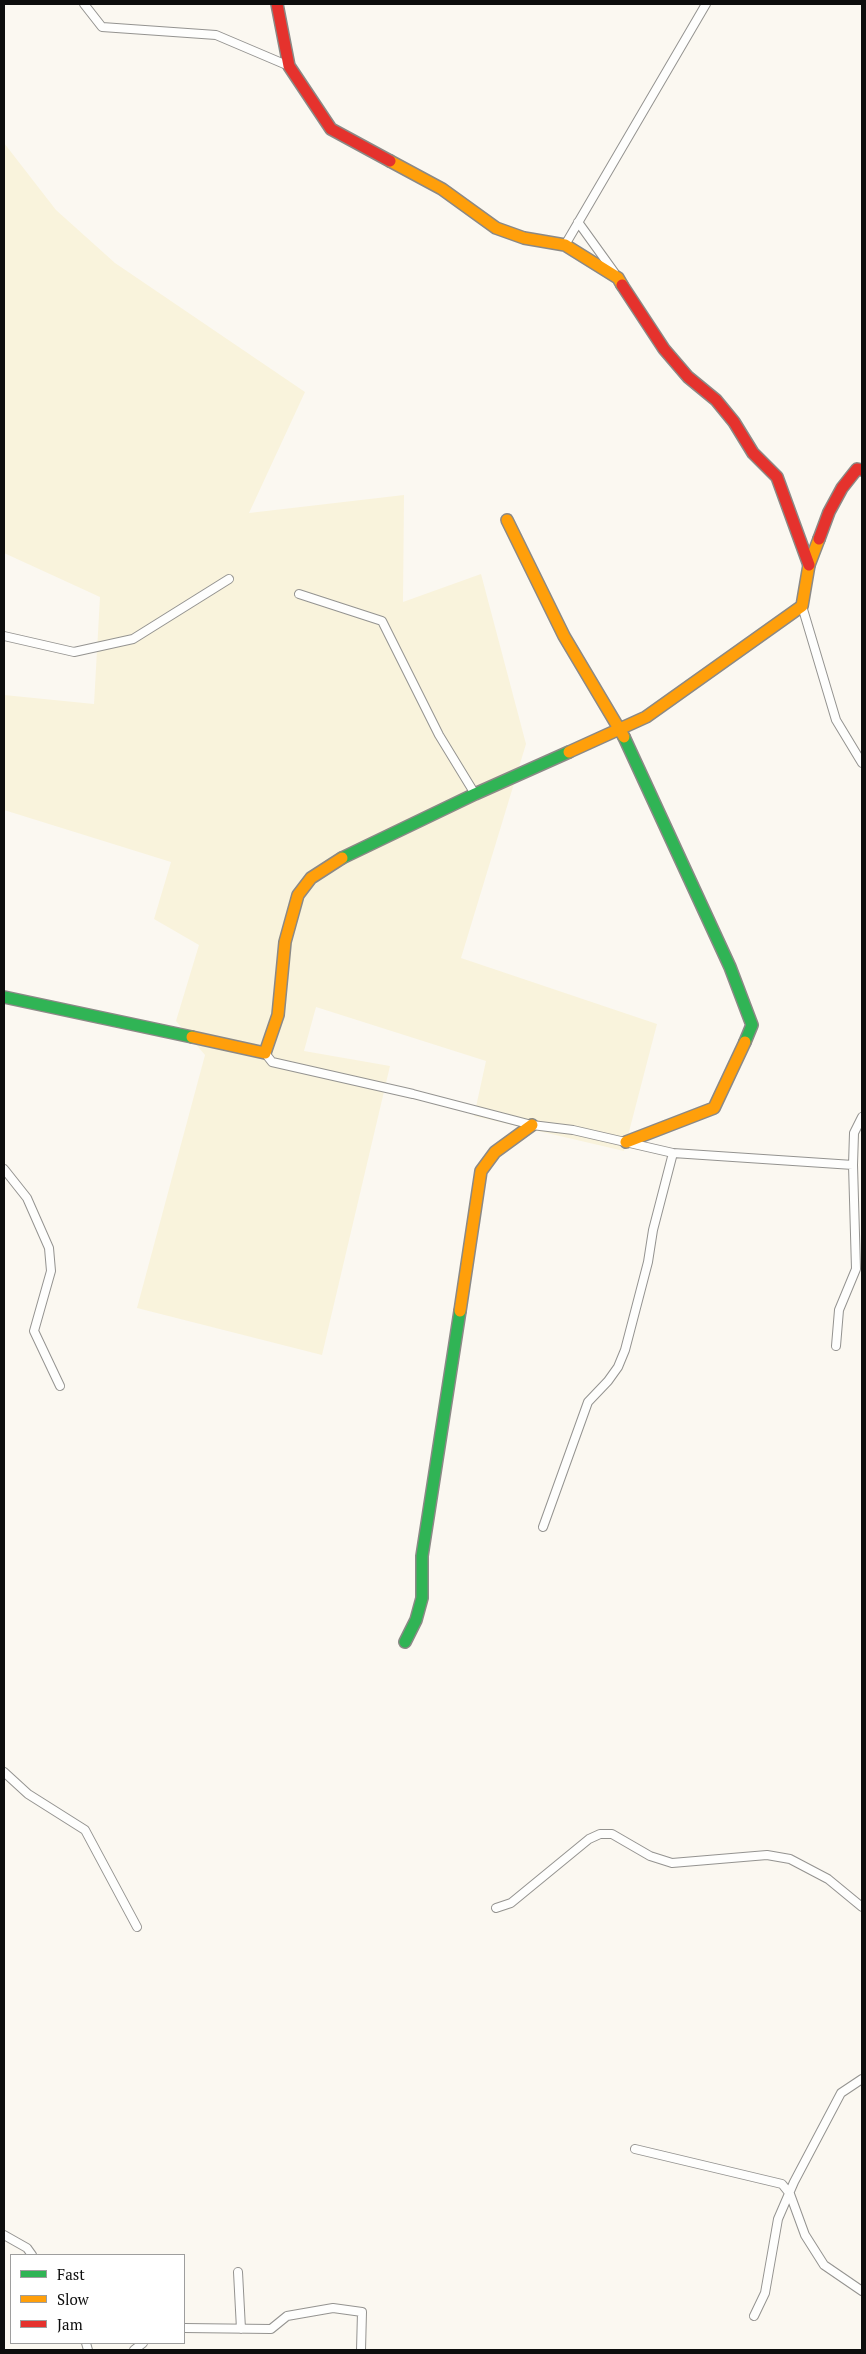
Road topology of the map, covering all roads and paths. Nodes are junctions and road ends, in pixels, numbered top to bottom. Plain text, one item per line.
1 (84, 4) edge
2 (277, 4) edge
3 (706, 4) edge
4 (289, 66) junction
5 (578, 222) junction
6 (565, 245) junction
7 (618, 278) junction
8 (862, 470) edge
9 (507, 520) dead end
10 (809, 565) junction
11 (229, 579) dead end
12 (299, 594) dead end
13 (802, 606) junction
14 (4, 636) edge
15 (620, 729) junction
16 (862, 763) edge
17 (475, 794) junction
18 (4, 997) edge
19 (265, 1053) junction
20 (862, 1117) edge
21 (532, 1124) junction
22 (626, 1142) junction
23 (673, 1153) junction
24 (853, 1165) junction
25 (4, 1168) edge
26 (836, 1346) dead end
27 (60, 1386) dead end
28 (543, 1526) dead end
29 (405, 1642) dead end
30 (4, 1772) edge
31 (862, 1907) edge
32 (496, 1908) dead end
33 (137, 1927) dead end
34 (862, 2079) edge
35 (634, 2149) dead end
36 (790, 2194) junction
37 (4, 2235) edge
38 (31, 2254) edge
39 (238, 2272) dead end
40 (862, 2291) edge
41 (754, 2316) dead end
42 (185, 2328) edge
43 (241, 2329) junction
44 (361, 2350) edge

1 - 4 street
2 - 4 street
3 - 5 street
4 - 6 street
5 - 6 street
5 - 7 street
6 - 7 street
7 - 10 street
8 - 10 street
9 - 15 street
10 - 13 street
11 - 14 street
12 - 17 street
13 - 15 street
13 - 16 street
15 - 17 street
15 - 22 street
17 - 19 street
18 - 19 street
19 - 21 street
20 - 24 street
21 - 22 street
21 - 29 street
22 - 23 street
23 - 24 street
23 - 28 street
24 - 26 street
25 - 27 street
30 - 33 street
31 - 32 street
34 - 36 street
35 - 36 street
36 - 40 street
36 - 41 street
37 - 38 street
39 - 43 street
42 - 43 street
43 - 44 street

